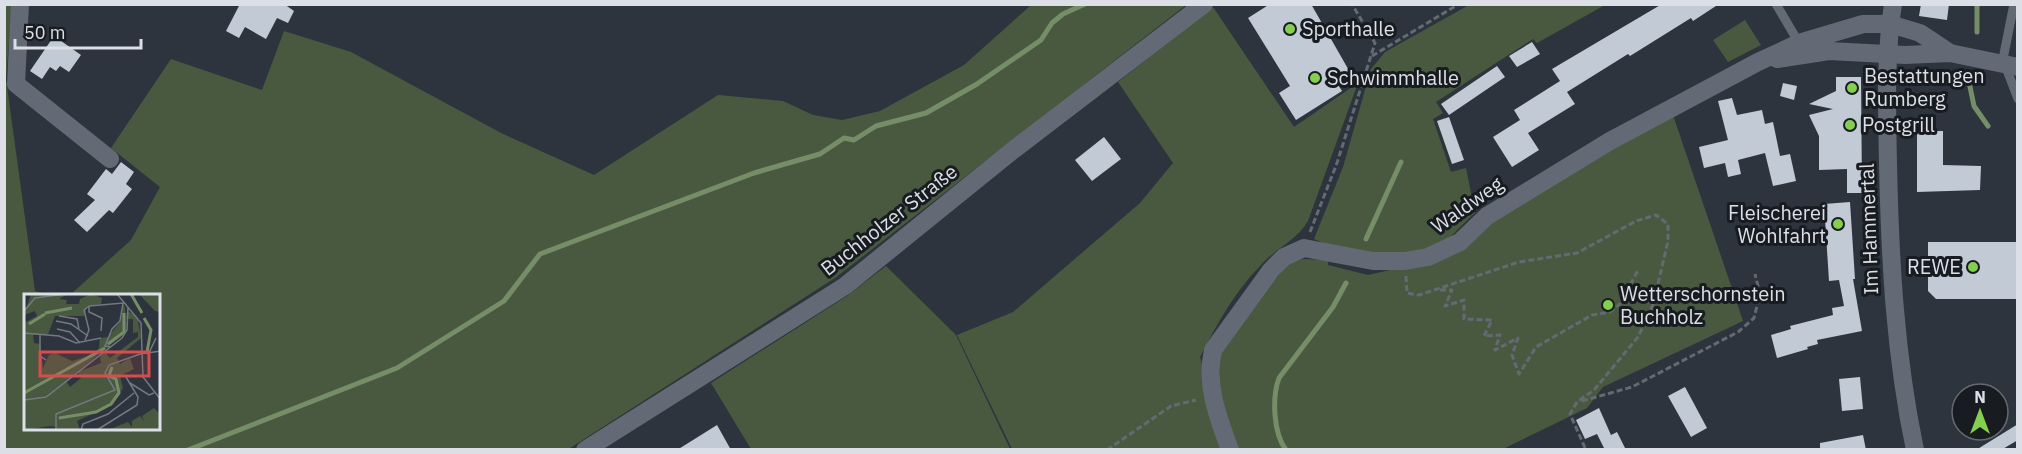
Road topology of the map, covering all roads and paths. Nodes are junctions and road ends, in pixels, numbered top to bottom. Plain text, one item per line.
1 (20, 4) edge
2 (1204, 4) edge
3 (1352, 4) edge
4 (1458, 4) edge
5 (1776, 4) edge
6 (1893, 4) edge
7 (2014, 4) edge
8 (1890, 24) junction
9 (1799, 43) junction
10 (1888, 52) junction
11 (1950, 53) junction
12 (1371, 57) junction
13 (1758, 62) junction
14 (2008, 65) edge
15 (2018, 99) edge
16 (110, 159) dead end
17 (1304, 248) junction
18 (1405, 261) junction
19 (1638, 270) dead end
20 (1755, 274) dead end
21 (1631, 287) junction
22 (1435, 290) junction
23 (1653, 305) junction
24 (1212, 396) junction
25 (1577, 402) junction
26 (585, 450) edge
27 (1107, 450) edge
28 (1230, 450) edge
29 (1586, 450) edge
30 (1915, 450) edge

1 - 16 street
2 - 26 street, Buchholzer Straße
3 - 12 path
4 - 12 path
5 - 9 lane
6 - 8 street, Im Hammertal
7 - 14 lane
8 - 9 street, Waldweg
8 - 10 street, Im Hammertal
8 - 11 street, Waldweg
9 - 13 street, Waldweg
10 - 11 street, Waldweg
10 - 13 street, Waldweg
10 - 30 street, Im Hammertal
11 - 14 street
12 - 17 path
13 - 18 street, Waldweg
14 - 15 lane
17 - 18 street, Waldweg
17 - 24 street
18 - 22 path
19 - 21 path
20 - 25 path
21 - 22 path
21 - 23 path
22 - 23 path
23 - 25 path
24 - 27 path
24 - 28 street
25 - 29 path

